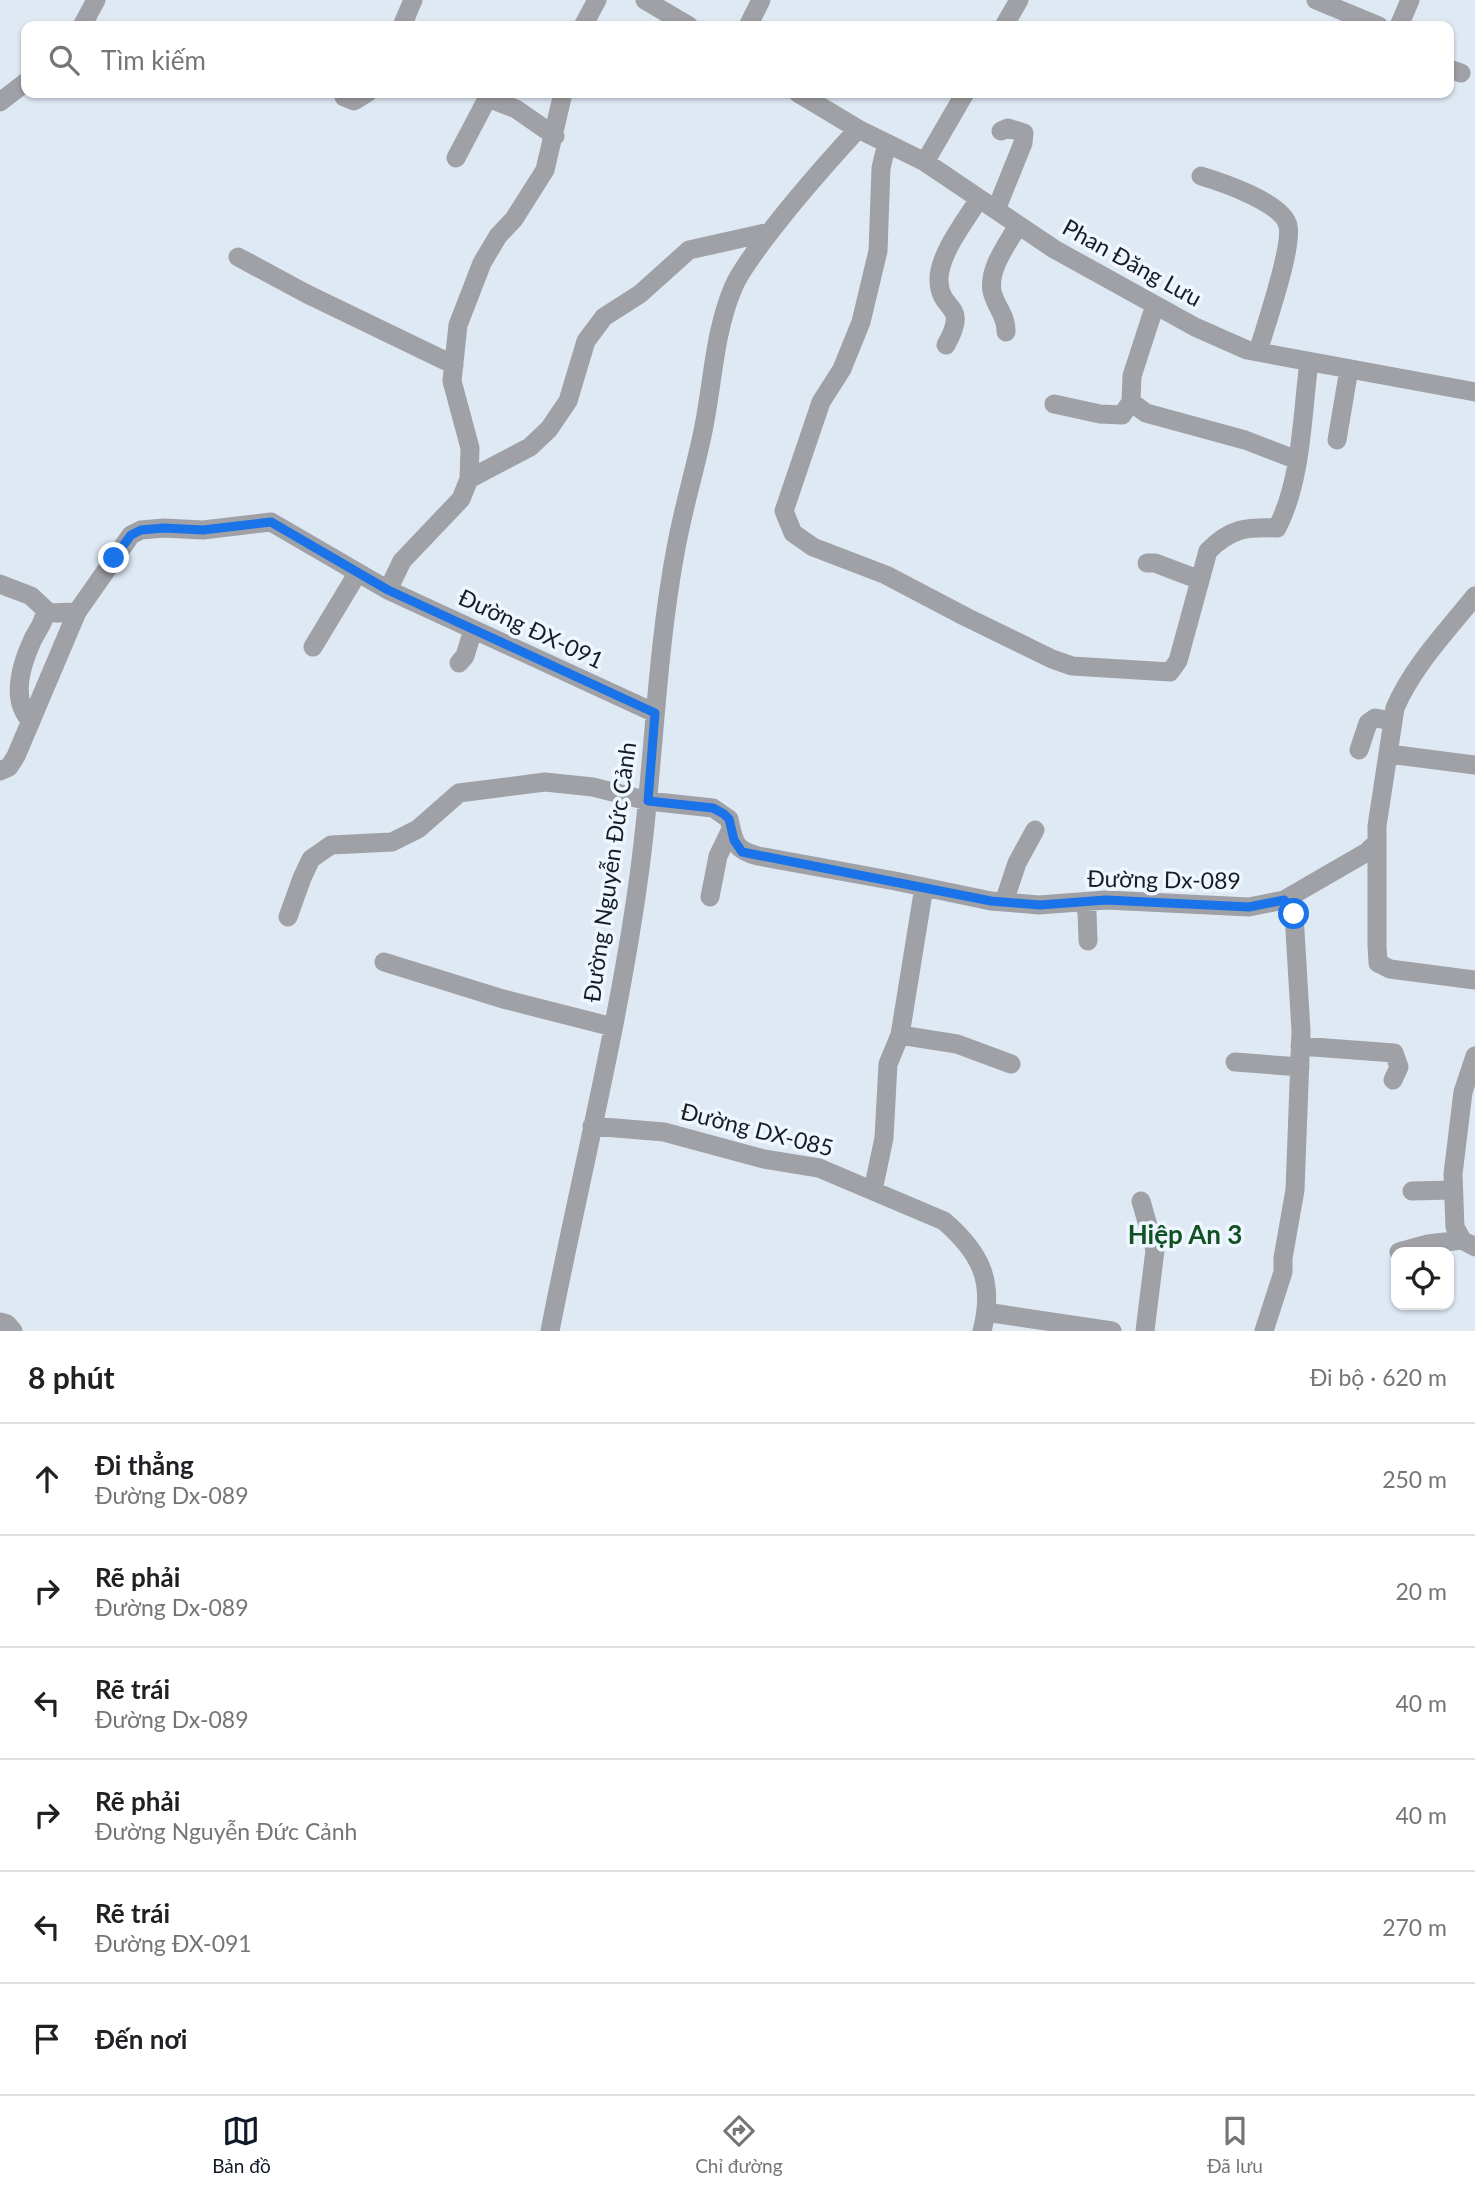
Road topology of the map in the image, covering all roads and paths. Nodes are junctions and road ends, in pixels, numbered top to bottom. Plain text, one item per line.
1 (96, 0) edge
2 (413, 0) edge
3 (597, 0) edge
4 (645, 0) edge
5 (761, 0) edge
6 (1019, 0) edge
7 (1316, 0) edge
8 (1410, 0) edge
9 (85, 21) edge
10 (404, 21) edge
11 (591, 21) edge
12 (680, 21) edge
13 (750, 21) edge
14 (1007, 21) edge
15 (1367, 21) edge
16 (1401, 21) edge
17 (21, 86) edge
18 (562, 98) edge
19 (806, 98) edge
20 (962, 98) edge
21 (0, 102) edge
22 (858, 129) junction
23 (1001, 131) dead end
24 (555, 136) junction
25 (887, 144) junction
26 (456, 158) dead end
27 (925, 162) junction
28 (1201, 176) dead end
29 (979, 199) junction
30 (996, 210) junction
31 (1018, 225) junction
32 (770, 232) junction
33 (239, 257) dead end
34 (1155, 305) junction
35 (1006, 332) dead end
36 (946, 345) dead end
37 (1258, 352) junction
38 (1309, 362) junction
39 (454, 365) junction
40 (1349, 369) junction
41 (1475, 391) edge
42 (1130, 402) junction
43 (1054, 404) dead end
44 (1337, 440) dead end
45 (1297, 460) junction
46 (470, 479) junction
47 (1147, 563) dead end
48 (357, 574) junction
49 (1200, 580) junction
50 (0, 584) edge
51 (388, 590) junction
52 (1475, 596) edge
53 (45, 610) junction
54 (77, 612) junction
55 (473, 630) junction
56 (313, 647) dead end
57 (460, 663) dead end
58 (655, 713) junction
59 (31, 721) junction
60 (1392, 721) junction
61 (1359, 750) dead end
62 (1389, 754) junction
63 (1475, 765) edge
64 (0, 771) edge
65 (648, 801) junction
66 (731, 829) junction
67 (1035, 830) dead end
68 (1377, 842) junction
69 (924, 887) junction
70 (710, 897) dead end
71 (1284, 900) junction
72 (1004, 902) junction
73 (1083, 902) junction
74 (288, 917) dead end
75 (1088, 941) dead end
76 (384, 962) dead end
77 (1475, 980) edge
78 (613, 1027) junction
79 (900, 1035) junction
80 (1300, 1046) junction
81 (1475, 1056) edge
82 (1235, 1062) dead end
83 (1011, 1064) dead end
84 (1300, 1067) junction
85 (1393, 1080) dead end
86 (592, 1126) junction
87 (873, 1190) junction
88 (1453, 1190) junction
89 (1412, 1191) dead end
90 (1141, 1201) dead end
91 (1468, 1243) edge
92 (1420, 1247) edge
93 (0, 1322) edge
94 (984, 1322) edge
95 (13, 1331) edge
96 (550, 1331) edge
97 (1112, 1331) edge
98 (1145, 1331) edge
99 (1264, 1331) edge

1 - 9 street
2 - 10 street
3 - 11 street
4 - 12 street
5 - 13 street
6 - 14 street
7 - 15 street
8 - 16 street
17 - 21 street
18 - 24 street
19 - 22 street, Phan Đăng Lưu
20 - 27 street
22 - 25 street, Phan Đăng Lưu
22 - 32 street, Đường Nguyễn Đức Cảnh
23 - 30 street
24 - 26 street
24 - 39 street
25 - 27 street, Phan Đăng Lưu
25 - 49 street
27 - 29 street, Phan Đăng Lưu
28 - 37 street
29 - 30 street, Phan Đăng Lưu
29 - 36 street
30 - 31 street, Phan Đăng Lưu
31 - 34 street, Phan Đăng Lưu
31 - 35 street
32 - 46 street
32 - 58 street, Đường Nguyễn Đức Cảnh
33 - 39 street
34 - 37 street, Phan Đăng Lưu
34 - 42 street
37 - 38 street, Phan Đăng Lưu
38 - 40 street, Phan Đăng Lưu
38 - 45 street
39 - 46 street
40 - 41 street, Phan Đăng Lưu
40 - 44 street
42 - 43 street
42 - 45 street
45 - 49 street
46 - 51 street
47 - 49 street
48 - 51 street, Đường ĐX-091
48 - 54 street, Đường ĐX-091
48 - 56 street
50 - 53 street
51 - 55 street, Đường ĐX-091
52 - 60 street
53 - 54 street
53 - 59 street
54 - 59 street, Đường ĐX-091
55 - 57 street
55 - 58 street, Đường ĐX-091
58 - 65 street, Đường Nguyễn Đức Cảnh
59 - 64 street, Đường ĐX-091
60 - 61 street
60 - 62 street
62 - 63 street
62 - 68 street
65 - 66 street, Đường Dx-089
65 - 74 street, Đường Dx-089
65 - 78 street, Đường Nguyễn Đức Cảnh
66 - 69 street, Đường Dx-089
66 - 70 street
67 - 72 street
68 - 71 street, Đường Dx-089
68 - 77 street
69 - 72 street, Đường Dx-089
69 - 79 street
71 - 73 street, Đường Dx-089
71 - 80 street
72 - 73 street, Đường Dx-089
73 - 75 street
76 - 78 street
78 - 86 street, Đường Nguyễn Đức Cảnh
79 - 83 street
79 - 87 street
80 - 84 street
80 - 85 street
81 - 88 street
82 - 84 street
84 - 99 street
86 - 87 street, Đường DX-085
86 - 96 street, Đường Nguyễn Đức Cảnh
87 - 94 street, Đường DX-085
88 - 89 street
88 - 91 street
90 - 98 street
91 - 92 street
93 - 95 street
94 - 97 street

